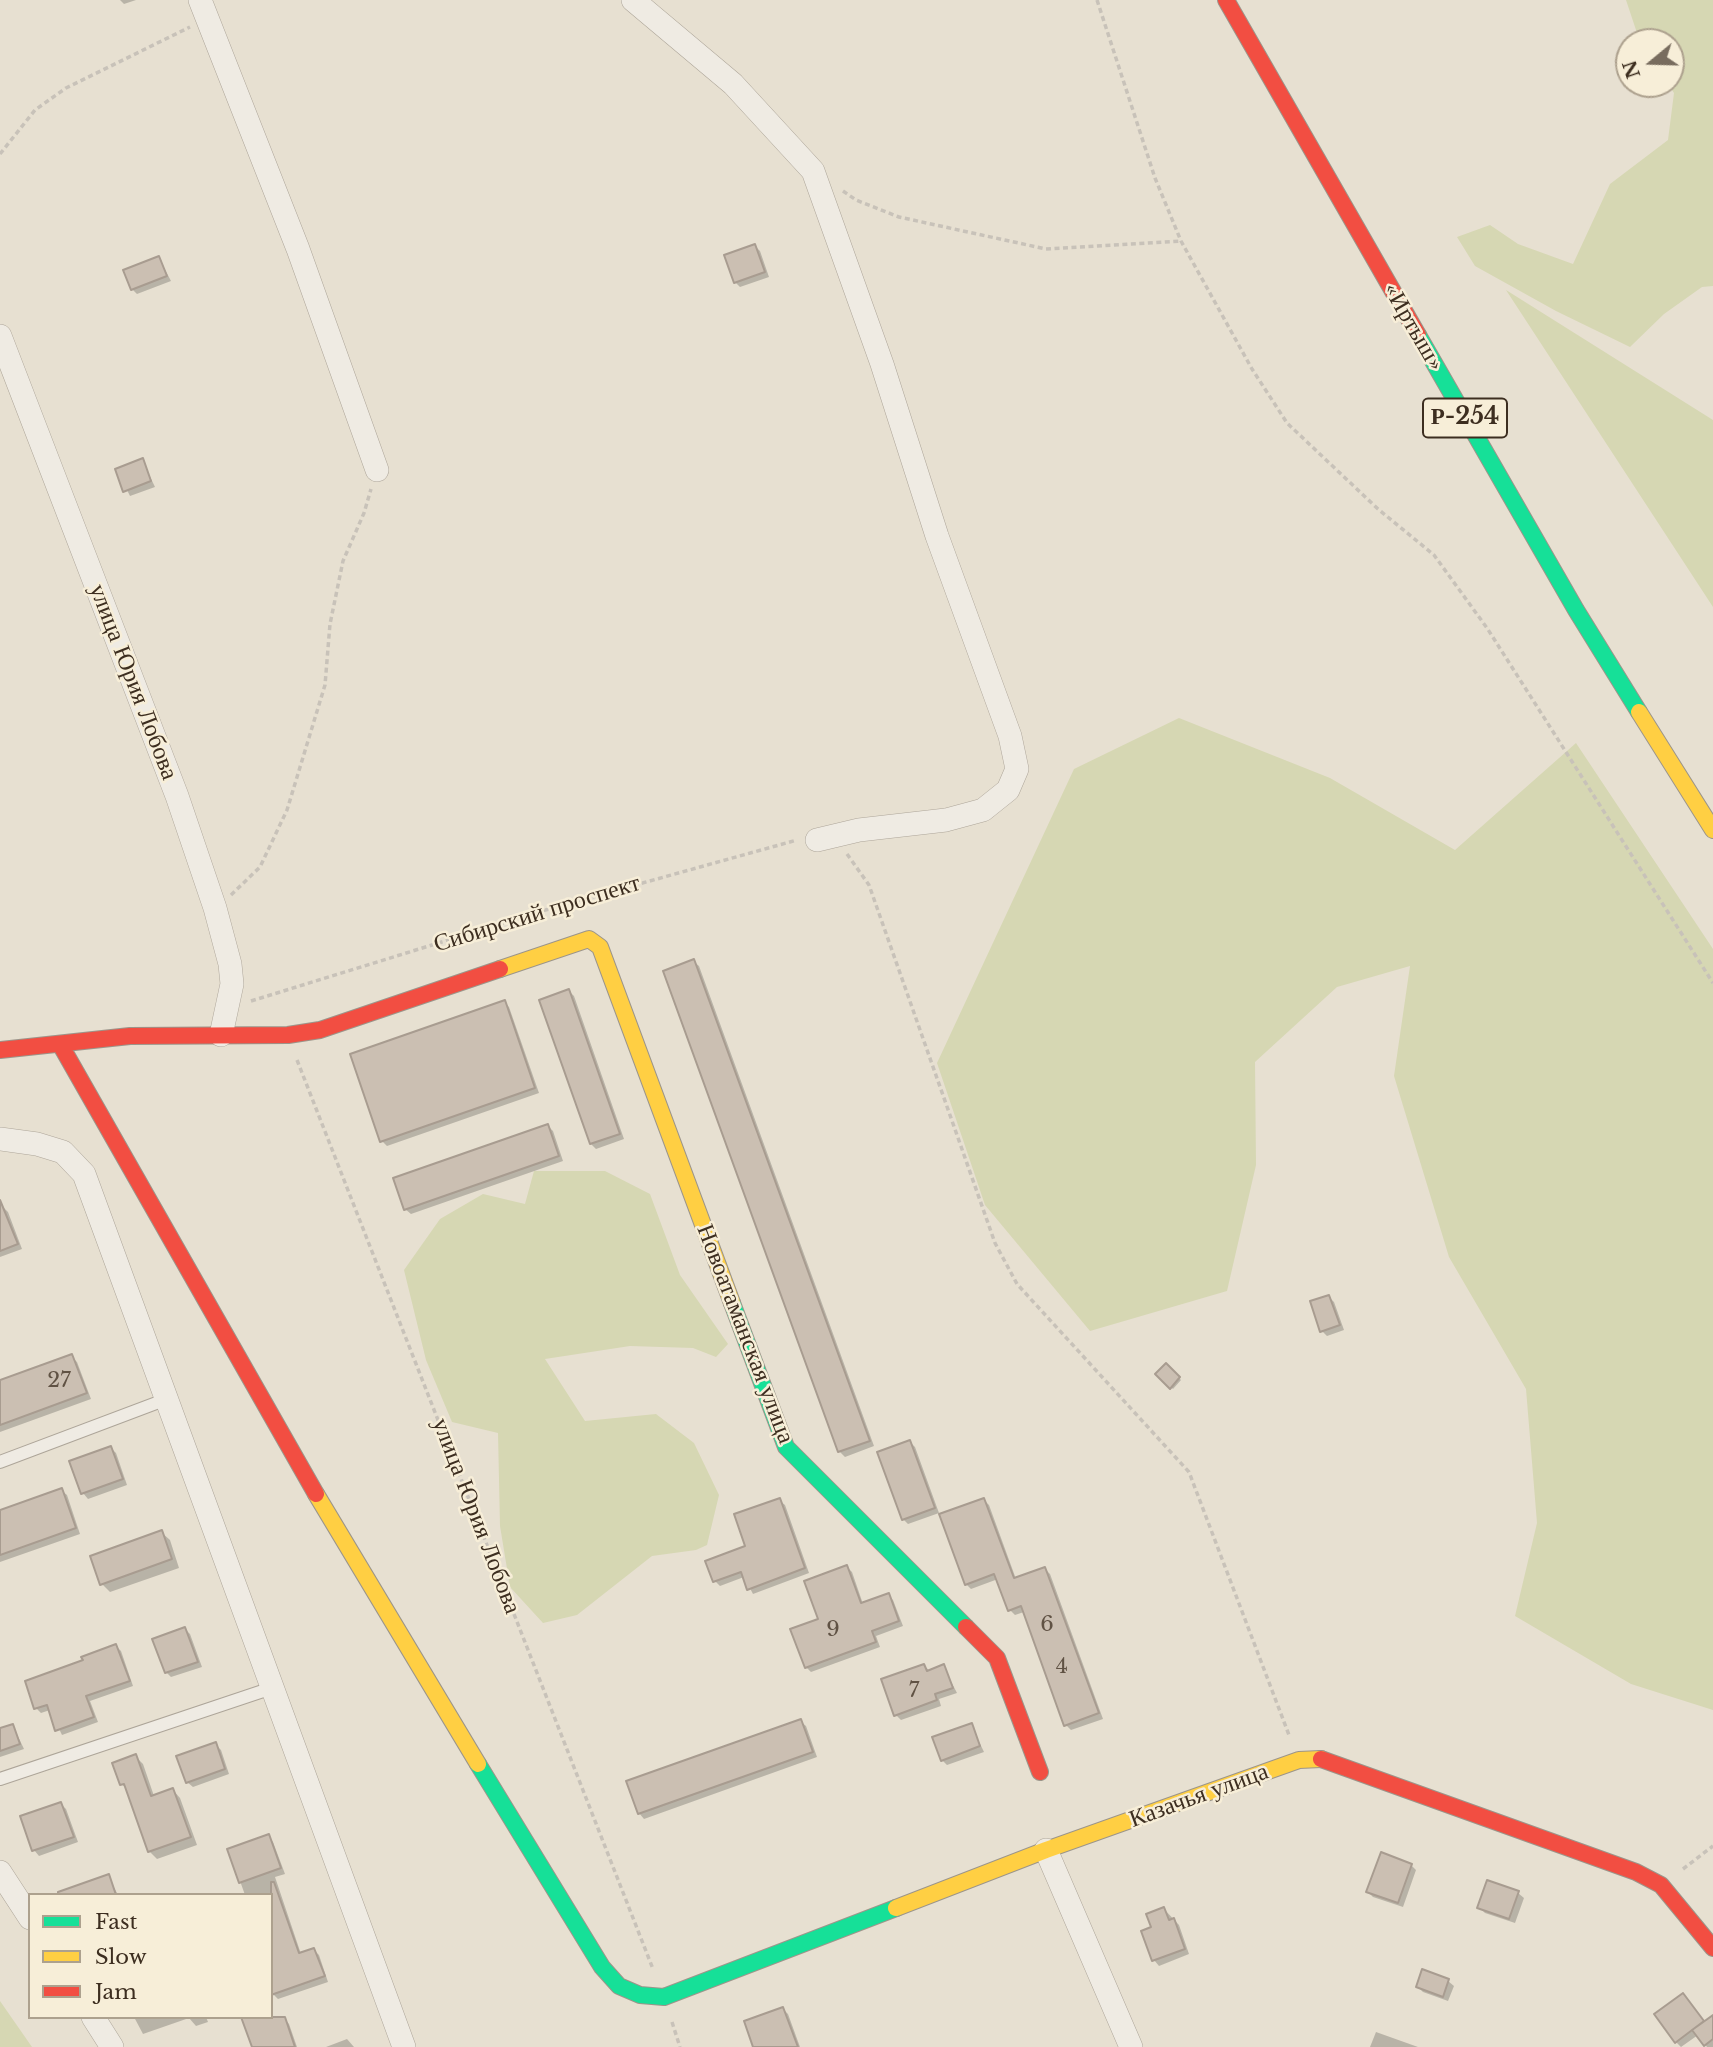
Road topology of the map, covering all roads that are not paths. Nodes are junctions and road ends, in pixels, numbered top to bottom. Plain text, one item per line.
1 (633, 0) edge
2 (1226, 0) edge
3 (203, 9) edge
4 (0, 336) edge
5 (377, 470) road end
6 (1713, 830) edge
7 (817, 840) road end
8 (600, 947) joint
9 (221, 1035) junction
10 (60, 1044) junction
11 (0, 1050) edge
12 (0, 1139) edge
13 (167, 1399) junction
14 (0, 1462) edge
15 (272, 1688) junction
16 (1040, 1772) dead end
17 (0, 1779) edge
18 (1046, 1850) junction
19 (0, 1872) edge
20 (28, 1916) edge
21 (1713, 1948) edge
22 (94, 2019) edge
23 (112, 2047) edge
24 (404, 2047) edge
25 (1131, 2047) edge

1 - 7 street
2 - 6 main road, «Иртыш» / Р-254
3 - 5 street
4 - 9 street, улица Юрия Лобова
8 - 9 main road, Сибирский проспект
8 - 16 main road, Новоатаманская улица
9 - 10 main road, Сибирский проспект
10 - 11 main road, Сибирский проспект
10 - 18 main road, Казачья улица
12 - 13 street
13 - 14 lane
13 - 15 street
15 - 17 lane
15 - 24 street
18 - 21 main road, Казачья улица
18 - 25 street
19 - 20 street
22 - 23 street

